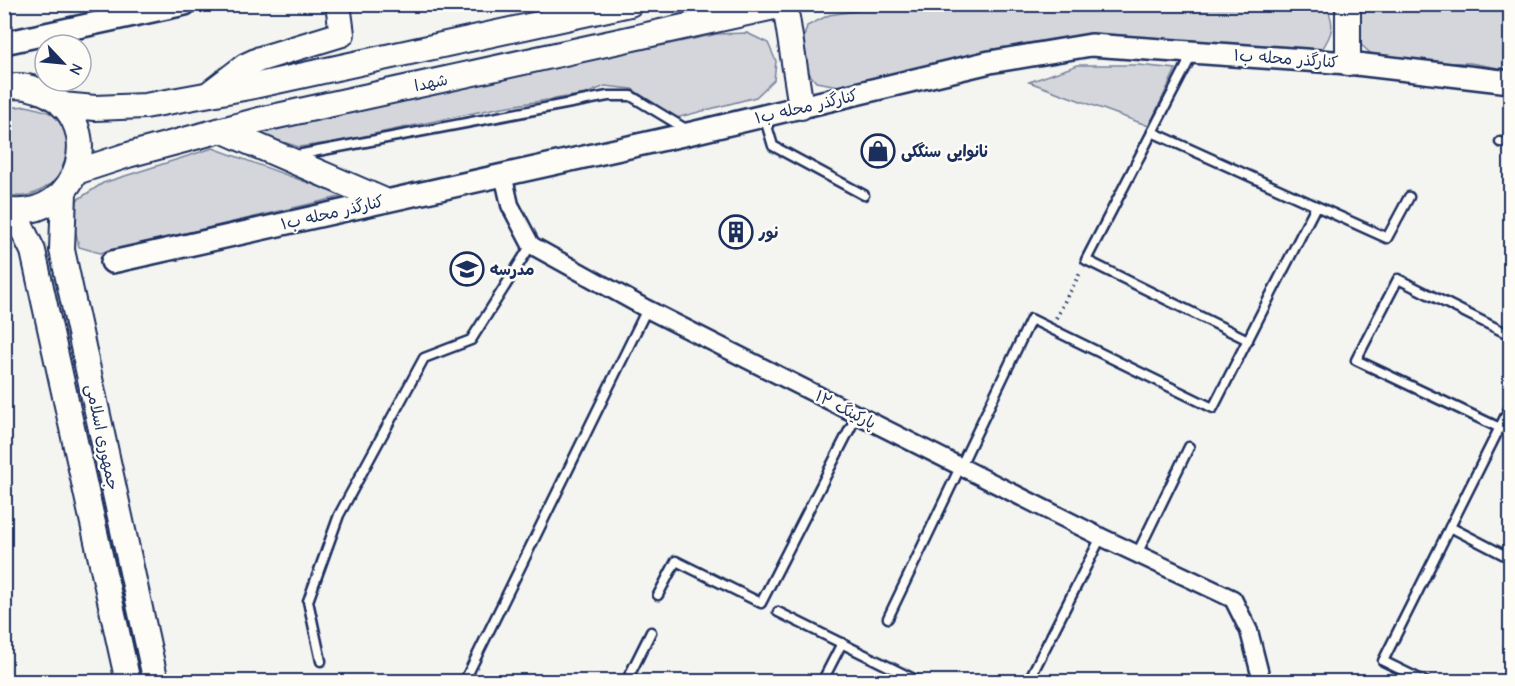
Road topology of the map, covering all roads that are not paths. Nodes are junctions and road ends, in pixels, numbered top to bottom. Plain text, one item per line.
1 (338, 4) edge
2 (630, 4) edge
3 (1348, 4) edge
4 (177, 5) edge
5 (787, 5) edge
6 (4, 43) edge
7 (1193, 51) junction
8 (1348, 63) junction
9 (1510, 82) edge
10 (4, 88) edge
11 (208, 94) junction
12 (62, 105) junction
13 (801, 106) junction
14 (764, 116) junction
15 (221, 130) junction
16 (1152, 132) junction
17 (692, 133) junction
18 (1500, 142) dead end
19 (1510, 143) edge
20 (285, 158) junction
21 (503, 174) junction
22 (70, 182) junction
23 (864, 195) dead end
24 (1409, 197) dead end
25 (383, 200) junction
26 (1316, 206) junction
27 (9, 211) edge
28 (531, 245) junction
29 (111, 262) dead end
30 (647, 309) junction
31 (1510, 335) edge
32 (1248, 340) junction
33 (1510, 407) edge
34 (857, 415) junction
35 (1500, 428) junction
36 (1190, 447) dead end
37 (960, 466) junction
38 (1450, 527) junction
39 (1101, 537) junction
40 (1137, 554) junction
41 (1510, 558) edge
42 (658, 595) dead end
43 (778, 612) dead end
44 (888, 618) dead end
45 (651, 632) dead end
46 (842, 643) junction
47 (321, 661) dead end
48 (128, 681) edge
49 (156, 681) edge
50 (464, 681) edge
51 (626, 681) edge
52 (822, 681) edge
53 (920, 681) edge
54 (1028, 681) edge
55 (1262, 681) edge
56 (1426, 681) edge

1 - 11 main road
2 - 11 main road, شهدا
3 - 8 main road
4 - 6 street
5 - 13 main road
5 - 15 main road, شهدا
7 - 8 street, کنارگذر محله ب۱
7 - 13 street, کنارگذر محله ب۱
7 - 16 lane
8 - 9 street, کنارگذر محله ب۱
10 - 12 main road
11 - 12 main road, شهدا
12 - 22 main road, جمهوری اسلامی
13 - 14 street, کنارگذر محله ب۱
14 - 17 street, کنارگذر محله ب۱
14 - 23 lane
15 - 20 main road
15 - 22 main road, شهدا
16 - 26 lane
16 - 32 lane
17 - 20 lane
17 - 21 street, کنارگذر محله ب۱
18 - 19 lane
20 - 25 main road
21 - 25 street, کنارگذر محله ب۱
21 - 28 street
22 - 27 main road, شهدا
22 - 49 main road, جمهوری اسلامی
24 - 26 lane
25 - 29 street, کنارگذر محله ب۱
26 - 32 lane
27 - 48 main road, جمهوری اسلامی
28 - 30 street, پارکینگ ۱۲
28 - 47 lane
30 - 34 street, پارکینگ ۱۲
30 - 50 lane
31 - 35 lane
32 - 37 lane
33 - 35 lane
34 - 37 street, پارکینگ ۱۲
34 - 42 lane
35 - 38 lane
36 - 40 lane
37 - 39 street, پارکینگ ۱۲
37 - 44 lane
38 - 41 lane
38 - 56 lane
39 - 40 street, پارکینگ ۱۲
39 - 54 lane
40 - 55 street, پارکینگ ۱۲
43 - 46 lane
45 - 51 lane
46 - 52 lane
46 - 53 lane

